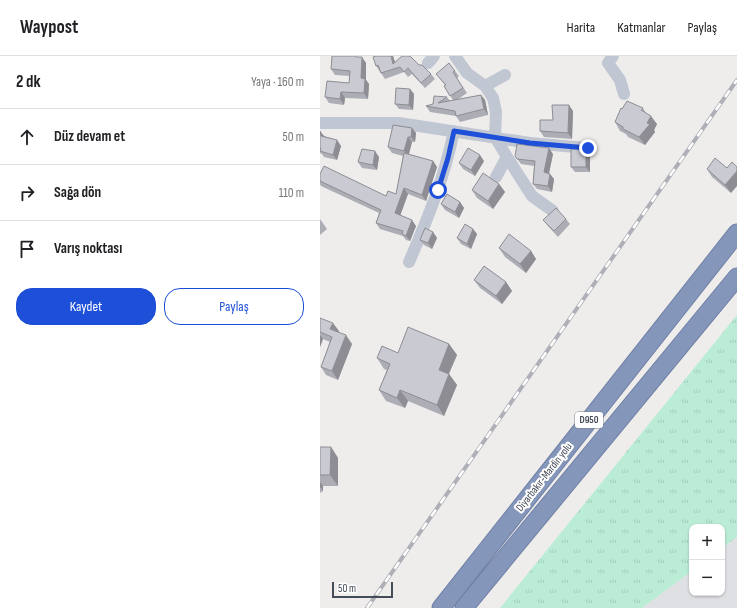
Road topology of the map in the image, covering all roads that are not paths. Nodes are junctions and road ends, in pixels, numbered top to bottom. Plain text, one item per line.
1 (455, 56) edge
2 (613, 56) edge
3 (505, 75) dead end
4 (485, 86) junction
5 (624, 94) dead end
6 (320, 123) edge
7 (454, 131) junction
8 (495, 137) junction
9 (588, 148) dead end
10 (506, 157) junction
11 (496, 177) dead end
12 (553, 211) edge
13 (737, 233) edge
14 (409, 262) dead end
15 (737, 277) edge
16 (441, 608) edge
17 (464, 608) edge

1 - 4 street
2 - 5 street
3 - 4 street
4 - 8 street
6 - 7 street
7 - 8 street
7 - 14 street
8 - 9 street
8 - 10 street
10 - 11 street
10 - 12 street
13 - 16 highway, Diyarbakır-Mardin yolu / D950
15 - 17 highway, Diyarbakır-Mardin yolu / D950

